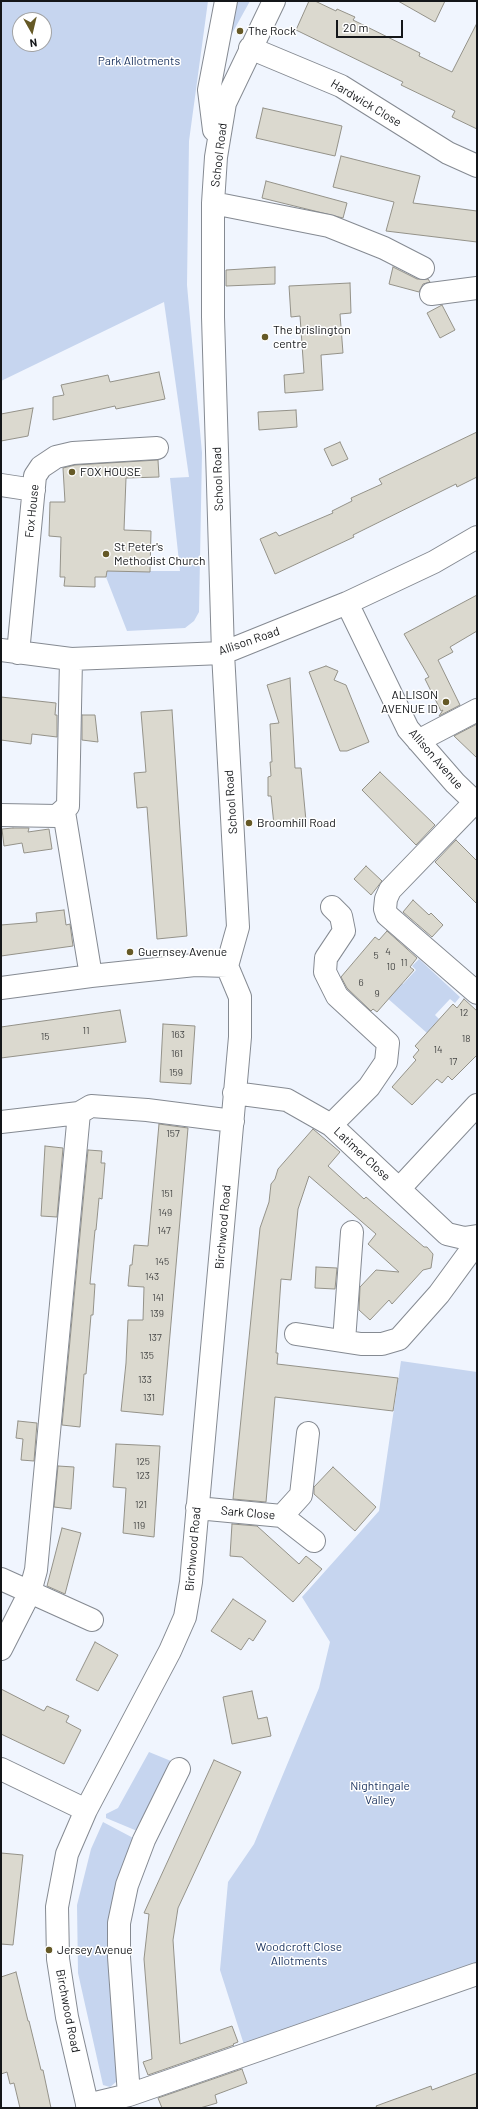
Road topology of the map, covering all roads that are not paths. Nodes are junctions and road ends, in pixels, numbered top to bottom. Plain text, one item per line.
1 (226, 1) edge
2 (274, 1) edge
3 (250, 48) junction
4 (216, 157) junction
5 (477, 166) edge
6 (213, 203) junction
7 (423, 268) dead end
8 (477, 288) edge
9 (431, 294) dead end
10 (157, 448) dead end
11 (1, 485) edge
12 (34, 490) junction
13 (477, 537) edge
14 (347, 603) junction
15 (10, 652) edge
16 (223, 653) junction
17 (71, 659) junction
18 (477, 710) edge
19 (418, 741) junction
20 (476, 803) edge
21 (64, 812) junction
22 (1, 815) edge
23 (332, 907) dead end
24 (227, 966) junction
25 (92, 976) junction
26 (1, 988) edge
27 (477, 993) edge
28 (234, 1093) junction
29 (477, 1105) edge
30 (79, 1113) junction
31 (233, 1121) junction
32 (1, 1122) edge
33 (331, 1125) junction
34 (399, 1189) junction
35 (352, 1232) dead end
36 (477, 1236) edge
37 (477, 1242) edge
38 (296, 1334) dead end
39 (344, 1341) junction
40 (308, 1433) dead end
41 (196, 1508) junction
42 (282, 1516) junction
43 (314, 1541) dead end
44 (1, 1579) edge
45 (30, 1592) junction
46 (92, 1620) dead end
47 (1, 1649) edge
48 (1, 1769) edge
49 (179, 1769) dead end
50 (86, 1810) junction
51 (477, 1974) edge
52 (129, 2095) junction
53 (87, 2106) edge

1 - 4 street
2 - 3 street, School Road
3 - 4 street, School Road
3 - 5 street, Hardwick Close
4 - 6 street, School Road
6 - 7 street
6 - 16 street, School Road
8 - 9 street
10 - 12 street, Fox House
11 - 12 street
12 - 15 street, Fox House
13 - 14 street, Allison Road
14 - 16 street, Allison Road
14 - 19 street, Allison Avenue
15 - 17 street, Allison Road
16 - 17 street, Allison Road
16 - 24 street, School Road
17 - 21 street
18 - 19 street
19 - 20 street, Allison Avenue
20 - 27 street
21 - 22 street
21 - 25 street
23 - 33 street
24 - 25 street
24 - 28 street, Birchwood Road
25 - 26 street
28 - 31 street, Birchwood Road
28 - 33 street, Latimer Close
29 - 34 street
30 - 31 street
30 - 32 street
30 - 45 street
31 - 41 street, Birchwood Road
33 - 34 street, Latimer Close
34 - 36 street, Latimer Close
35 - 39 street
37 - 39 street
38 - 39 street
40 - 42 street
41 - 42 street, Sark Close
41 - 50 street, Birchwood Road
42 - 43 street, Sark Close
44 - 45 street
45 - 46 street
45 - 47 street
48 - 50 street
49 - 52 street
50 - 53 street, Birchwood Road
51 - 52 street, Birchwood Road
52 - 53 street, Birchwood Road

